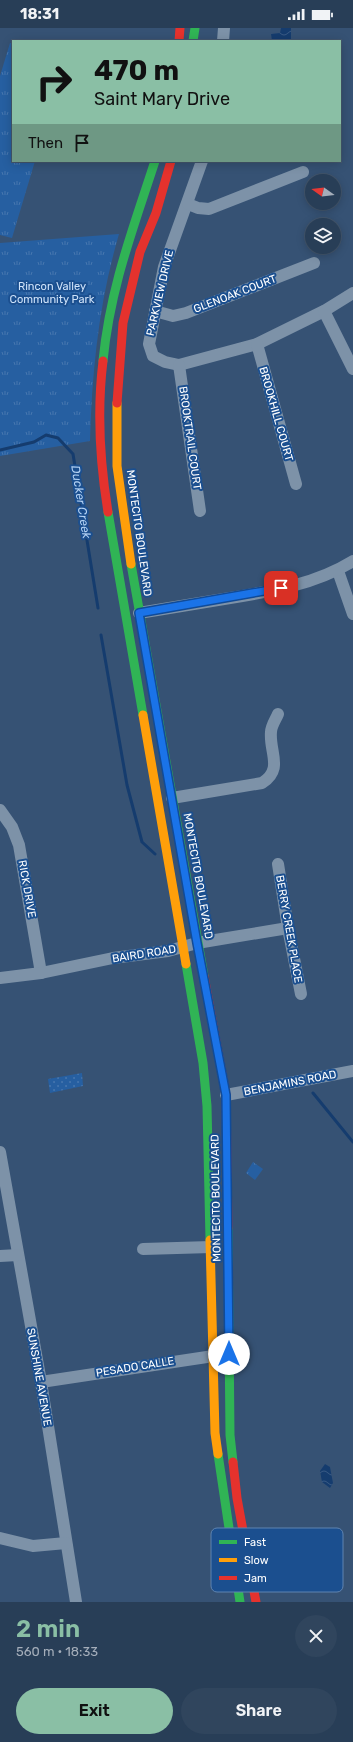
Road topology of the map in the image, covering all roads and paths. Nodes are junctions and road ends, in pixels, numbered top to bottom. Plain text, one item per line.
1 (180, 28) edge
2 (195, 28) edge
3 (224, 28) edge
4 (179, 40) edge
5 (193, 40) edge
6 (223, 40) edge
7 (155, 162) edge
8 (171, 162) edge
9 (202, 162) edge
10 (303, 172) dead end
11 (188, 204) junction
12 (314, 263) dead end
13 (353, 293) edge
14 (155, 311) junction
15 (324, 311) junction
16 (257, 344) junction
17 (179, 365) junction
18 (353, 369) edge
19 (296, 484) dead end
20 (200, 511) dead end
21 (353, 562) edge
22 (338, 571) junction
23 (139, 613) junction
24 (353, 614) edge
25 (278, 714) dead end
26 (172, 798) junction
27 (0, 810) edge
28 (278, 864) dead end
29 (288, 928) junction
30 (197, 943) junction
31 (184, 947) junction
32 (41, 973) junction
33 (0, 978) edge
34 (301, 994) dead end
35 (353, 1071) edge
36 (226, 1095) junction
37 (0, 1152) edge
38 (211, 1247) junction
39 (143, 1249) dead end
40 (18, 1254) junction
41 (0, 1256) edge
42 (229, 1354) junction
43 (214, 1355) junction
44 (41, 1382) junction
45 (229, 1528) edge
46 (242, 1528) edge
47 (0, 1538) edge
48 (66, 1542) junction
49 (239, 1592) edge
50 (254, 1592) edge
51 (76, 1602) edge
52 (240, 1602) edge
53 (256, 1602) edge

1 - 4 main road
2 - 5 main road
3 - 6 street
7 - 31 main road, MONTECITO BOULEVARD
8 - 23 main road, MONTECITO BOULEVARD
9 - 11 street, PARKVIEW DRIVE
10 - 11 street
11 - 14 street, PARKVIEW DRIVE
12 - 14 street, GLENOAK COURT
13 - 15 street, PARKVIEW DRIVE
14 - 17 street, PARKVIEW DRIVE
15 - 16 street, PARKVIEW DRIVE
15 - 18 street
16 - 17 street, PARKVIEW DRIVE
16 - 19 street, BROOKHILL COURT
17 - 20 street, BROOKTRAIL COURT
21 - 22 street
22 - 23 street
22 - 24 street
23 - 26 main road, MONTECITO BOULEVARD
25 - 26 street
26 - 30 main road, MONTECITO BOULEVARD
27 - 32 street, RICK DRIVE
28 - 29 street, BERRY CREEK PLACE
29 - 30 street, BAIRD ROAD
29 - 34 street, BERRY CREEK PLACE
30 - 31 street, BAIRD ROAD
30 - 36 main road, MONTECITO BOULEVARD
31 - 32 street, BAIRD ROAD
31 - 38 main road, MONTECITO BOULEVARD
32 - 33 street, BAIRD ROAD
35 - 36 street, BENJAMINS ROAD
36 - 42 main road, MONTECITO BOULEVARD
37 - 40 street, SUNSHINE AVENUE
38 - 39 street
38 - 43 main road, MONTECITO BOULEVARD
40 - 41 street
40 - 44 street, SUNSHINE AVENUE
42 - 43 street, PESADO CALLE
42 - 46 main road, MONTECITO BOULEVARD
43 - 44 street, PESADO CALLE
43 - 45 main road, MONTECITO BOULEVARD
44 - 48 street, SUNSHINE AVENUE
47 - 48 street
48 - 51 street, SUNSHINE AVENUE
49 - 52 main road, MONTECITO BOULEVARD
50 - 53 main road, MONTECITO BOULEVARD

